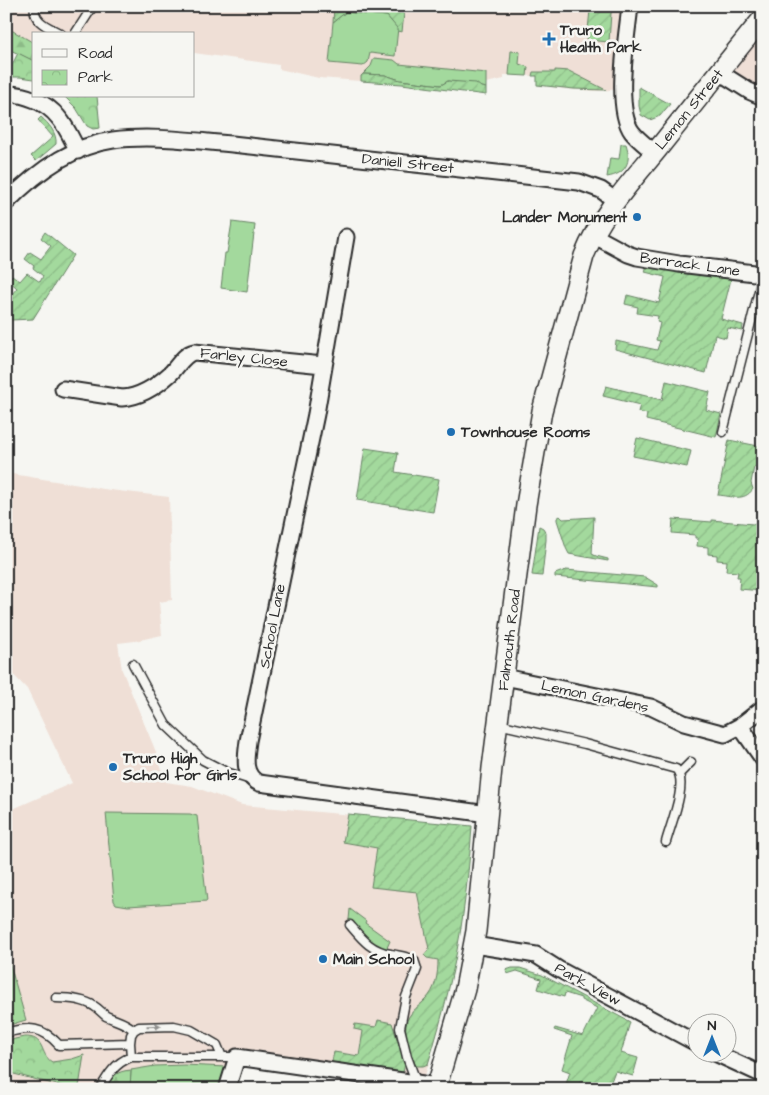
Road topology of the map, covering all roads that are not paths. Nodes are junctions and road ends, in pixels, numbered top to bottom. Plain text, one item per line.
1 (35, 6) edge
2 (93, 6) edge
3 (630, 6) edge
4 (763, 18) edge
5 (58, 32) edge
6 (76, 32) edge
7 (719, 72) junction
8 (6, 94) edge
9 (763, 96) edge
10 (78, 151) junction
11 (654, 153) junction
12 (8, 201) edge
13 (616, 201) junction
14 (592, 235) junction
15 (346, 237) dead end
16 (763, 275) edge
17 (323, 365) junction
18 (63, 389) dead end
19 (723, 432) dead end
20 (133, 664) dead end
21 (504, 677) junction
22 (763, 708) edge
23 (498, 724) junction
24 (740, 726) junction
25 (763, 759) edge
26 (691, 762) dead end
27 (680, 773) junction
28 (253, 780) junction
29 (488, 814) junction
30 (666, 842) dead end
31 (350, 925) dead end
32 (474, 945) junction
33 (56, 998) dead end
34 (134, 1030) junction
35 (6, 1033) edge
36 (686, 1038) edge
37 (130, 1043) junction
38 (131, 1057) junction
39 (229, 1057) junction
40 (735, 1062) edge
41 (763, 1075) edge
42 (418, 1084) junction
43 (437, 1088) edge
44 (100, 1089) edge
45 (227, 1089) edge

1 - 5 lane
2 - 6 lane
3 - 11 street
4 - 7 street, Lemon Street
7 - 9 street
7 - 11 street, Lemon Street
8 - 10 street
10 - 12 street, Daniell Street
10 - 13 street, Daniell Street
11 - 13 street, Lemon Street
13 - 14 street, Falmouth Road
14 - 16 street, Barrack Lane
14 - 21 street, Falmouth Road
15 - 17 street, School Lane
16 - 19 lane
17 - 18 street, Farley Close
17 - 28 street, School Lane
20 - 28 lane
21 - 23 street, Falmouth Road
21 - 24 street, Lemon Gardens
22 - 24 street, Lemon Gardens
23 - 27 lane
23 - 29 street, Falmouth Road
24 - 25 street
26 - 27 lane
27 - 30 lane
28 - 29 street
29 - 32 street, Falmouth Road
31 - 42 lane
32 - 36 street, Park View
32 - 43 street, Falmouth Road
33 - 34 lane
34 - 37 lane
34 -> 39 lane
35 - 37 lane
37 - 38 lane
38 - 39 lane
38 - 44 lane
39 - 42 street
39 - 45 street
40 - 41 street
42 - 43 street

